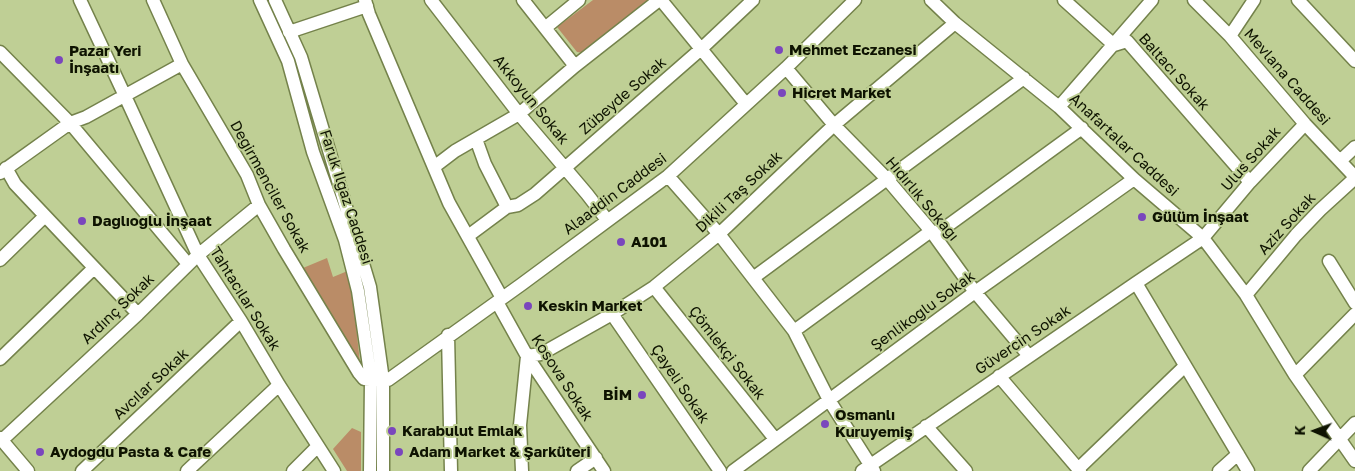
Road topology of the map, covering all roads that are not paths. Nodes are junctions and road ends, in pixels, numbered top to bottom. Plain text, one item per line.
1 (80, 0) edge
2 (153, 0) edge
3 (260, 0) edge
4 (275, 0) edge
5 (431, 0) edge
6 (523, 0) edge
7 (579, 0) edge
8 (660, 0) edge
9 (754, 0) edge
10 (855, 0) edge
11 (931, 0) edge
12 (1064, 0) edge
13 (1152, 0) edge
14 (1194, 0) edge
15 (1254, 0) edge
16 (1298, 0) edge
17 (366, 3) edge
18 (955, 23) junction
19 (545, 28) junction
20 (289, 32) junction
21 (1230, 36) junction
22 (1114, 45) junction
23 (701, 49) junction
24 (0, 52) edge
25 (1355, 61) edge
26 (182, 64) junction
27 (575, 66) junction
28 (786, 68) junction
29 (1024, 78) junction
30 (125, 96) junction
31 (746, 104) junction
32 (1059, 107) junction
33 (519, 114) junction
34 (70, 123) junction
35 (1305, 124) junction
36 (834, 125) junction
37 (1082, 128) junction
38 (476, 139) junction
39 (1355, 148) edge
40 (1340, 161) junction
41 (434, 167) junction
42 (565, 168) junction
43 (3, 170) edge
44 (668, 176) junction
45 (1355, 177) edge
46 (887, 179) junction
47 (1134, 179) junction
48 (1250, 182) junction
49 (259, 205) junction
50 (507, 207) junction
51 (45, 216) junction
52 (607, 220) junction
53 (931, 231) junction
54 (719, 234) junction
55 (468, 236) junction
56 (1203, 238) junction
57 (193, 259) junction
58 (0, 260) edge
59 (1329, 261) dead end
60 (94, 268) junction
61 (753, 278) junction
62 (1136, 282) junction
63 (654, 287) junction
64 (975, 292) junction
65 (1246, 295) junction
66 (499, 300) junction
67 (1355, 303) edge
68 (138, 314) junction
69 (612, 314) junction
70 (1355, 314) edge
71 (241, 321) junction
72 (794, 331) junction
73 (448, 335) junction
74 (527, 356) junction
75 (1029, 356) junction
76 (0, 359) edge
77 (1183, 368) junction
78 (1295, 375) junction
79 (999, 376) junction
80 (377, 380) junction
81 (279, 385) junction
82 (829, 400) junction
83 (1355, 423) edge
84 (926, 426) junction
85 (1, 439) edge
86 (775, 439) junction
87 (1340, 439) junction
88 (318, 446) junction
89 (1236, 456) junction
90 (596, 458) junction
91 (1355, 461) edge
92 (869, 469) edge
93 (1079, 470) edge
94 (28, 471) edge
95 (82, 471) edge
96 (188, 471) edge
97 (292, 471) edge
98 (334, 471) edge
99 (370, 471) edge
100 (383, 471) edge
101 (451, 471) edge
102 (522, 471) edge
103 (577, 471) edge
104 (604, 471) edge
105 (720, 471) edge
106 (733, 471) edge
107 (966, 471) edge
108 (1219, 471) edge
109 (1242, 471) edge
110 (1248, 471) edge
111 (1309, 471) edge

1 - 30 street, Tahtacılar Sokak
2 - 26 street, Değirmenciler Sokak
3 - 80 street, Faruk Ilgaz Caddesi
4 - 20 street, Faruk Ilgaz Caddesi
5 - 33 street, Akkoyun Sokak
6 - 19 street
7 - 19 street
8 - 23 street
8 - 27 street
9 - 23 street, Zübeyde Sokak
10 - 28 street, Alaaddin Caddesi
11 - 18 street, Anafartalar Caddesi
12 - 22 street, Baltacı Sokak
13 - 22 street
14 - 21 street, Mevlana Caddesi
15 - 21 street
16 - 25 street
17 - 20 street
17 - 41 street, Kosova Sokak
18 - 29 street, Anafartalar Caddesi
18 - 36 street, Dikili Taş Sokak
19 - 27 street
20 - 80 street, Faruk Ilgaz Caddesi
21 - 35 street, Mevlana Caddesi
22 - 32 street
22 - 48 street, Baltacı Sokak
23 - 31 street
23 - 42 street, Zübeyde Sokak
24 - 34 street
26 - 30 street
26 - 49 street, Değirmenciler Sokak
27 - 33 street
28 - 31 street, Alaaddin Caddesi
28 - 36 street, Hıdırlık Sokağı
29 - 32 street, Anafartalar Caddesi
29 - 46 street
30 - 34 street
30 - 57 street, Tahtacılar Sokak
31 - 44 street, Alaaddin Caddesi
32 - 37 street, Anafartalar Caddesi
33 - 38 street
33 - 42 street, Akkoyun Sokak
34 - 43 street
34 - 57 street
35 - 40 street, Mevlana Caddesi
35 - 48 street, Ulus Sokak
36 - 46 street, Hıdırlık Sokağı
36 - 54 street, Dikili Taş Sokak
37 - 47 street, Anafartalar Caddesi
37 - 53 street
38 - 41 street
38 - 50 street
39 - 40 street
40 - 45 street, Mevlana Caddesi
41 - 55 street, Kosova Sokak
42 - 50 street, Zübeyde Sokak
42 - 52 street, Akkoyun Sokak
43 - 51 street
44 - 52 street, Alaaddin Caddesi
44 - 54 street
45 - 65 street, Aziz Sokak
46 - 53 street, Hıdırlık Sokağı
46 - 61 street
47 - 56 street, Anafartalar Caddesi
47 - 64 street, Şenlikoğlu Sokak
48 - 56 street, Ulus Sokak
49 - 57 street, Ardınç Sokak
49 - 80 street, Değirmenciler Sokak
50 - 55 street, Zübeyde Sokak
51 - 58 street
51 - 60 street
52 - 66 street, Alaaddin Caddesi
53 - 64 street, Hıdırlık Sokağı
53 - 72 street
54 - 61 street
54 - 63 street, Dikili Taş Sokak
55 - 66 street, Kosova Sokak
56 - 62 street, Güvercin Sokak
56 - 65 street, Anafartalar Caddesi
57 - 68 street, Ardınç Sokak
57 - 71 street, Tahtacılar Sokak
59 - 67 street
60 - 68 street
60 - 76 street
61 - 72 street
62 - 75 street, Güvercin Sokak
62 - 77 street
63 - 69 street, Dikili Taş Sokak
63 - 86 street, Çömlekçi Sokak
64 - 75 street, Hıdırlık Sokağı
64 - 82 street, Şenlikoğlu Sokak
65 - 78 street, Anafartalar Caddesi
66 - 73 street, Alaaddin Caddesi
66 - 74 street, Kosova Sokak
68 - 85 street, Ardınç Sokak
69 - 74 street, Dikili Taş Sokak
69 - 105 street, Çayeli Sokak
70 - 78 street
71 - 81 street, Tahtacılar Sokak
71 - 95 street, Avcılar Sokak
72 - 82 street
73 - 80 street, Alaaddin Caddesi
73 - 101 street
74 - 90 street, Kosova Sokak
74 - 102 street
75 - 79 street, Güvercin Sokak
77 - 89 street
77 - 93 street
78 - 87 street, Anafartalar Caddesi
79 - 84 street, Güvercin Sokak
79 - 93 street
80 - 99 street, Faruk Ilgaz Caddesi
80 - 100 street, Faruk Ilgaz Caddesi
81 - 88 street, Tahtacılar Sokak
81 - 96 street
82 - 86 street, Şenlikoğlu Sokak
82 - 92 street
83 - 87 street
84 - 92 street, Güvercin Sokak
84 - 107 street
85 - 94 street
86 - 106 street, Şenlikoğlu Sokak
87 - 91 street, Anafartalar Caddesi
87 - 111 street
88 - 97 street
88 - 98 street, Tahtacılar Sokak
89 - 108 street
89 - 109 street
89 - 110 street
90 - 103 street
90 - 104 street, Kosova Sokak

